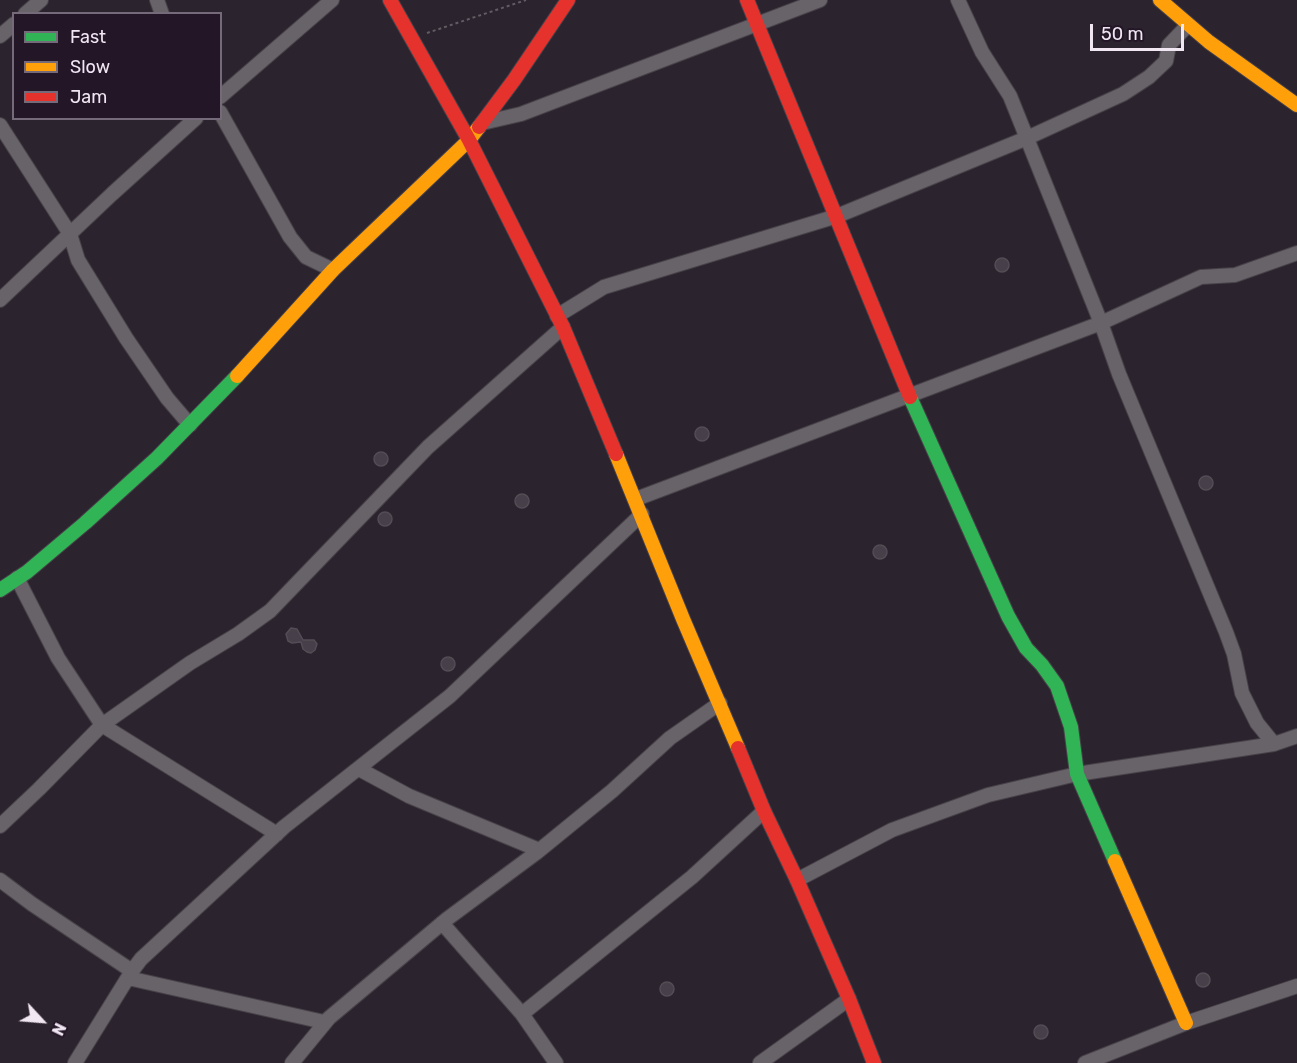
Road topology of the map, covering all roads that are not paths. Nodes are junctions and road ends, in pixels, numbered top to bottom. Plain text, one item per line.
1 (41, 0) edge
2 (332, 0) edge
3 (390, 0) edge
4 (568, 0) edge
5 (747, 0) edge
6 (820, 0) edge
7 (958, 0) edge
8 (1160, 0) edge
9 (28, 12) edge
10 (757, 23) junction
11 (1188, 25) junction
12 (12, 26) edge
13 (0, 36) edge
14 (222, 95) edge
15 (1297, 105) edge
16 (222, 116) edge
17 (194, 120) edge
18 (482, 123) junction
19 (0, 125) edge
20 (1027, 138) junction
21 (469, 140) junction
22 (837, 216) junction
23 (70, 234) junction
24 (1297, 253) edge
25 (333, 270) junction
26 (0, 300) edge
27 (560, 322) junction
28 (1101, 323) junction
29 (909, 394) junction
30 (190, 425) junction
31 (636, 498) junction
32 (642, 514) junction
33 (17, 578) junction
34 (0, 590) edge
35 (720, 703) junction
36 (102, 726) junction
37 (1297, 736) edge
38 (1274, 744) junction
39 (359, 769) junction
40 (1077, 774) junction
41 (764, 811) junction
42 (0, 826) edge
43 (277, 834) junction
44 (539, 850) junction
45 (0, 880) edge
46 (797, 880) junction
47 (442, 923) junction
48 (130, 974) junction
49 (1297, 986) edge
50 (849, 999) junction
51 (522, 1014) junction
52 (324, 1022) junction
53 (1186, 1023) junction
54 (1119, 1049) junction
55 (75, 1063) edge
56 (292, 1063) edge
57 (556, 1063) edge
58 (760, 1063) edge
59 (874, 1063) edge
60 (1086, 1063) edge
61 (1125, 1063) edge

1 - 9 street
2 - 14 street
3 - 21 main road
4 - 18 main road
5 - 10 main road
6 - 10 street
7 - 20 street
8 - 11 main road
10 - 18 street
10 - 22 main road
11 - 15 main road
11 - 20 street
12 - 13 street
16 - 25 street
17 - 23 street
18 - 21 main road
19 - 23 street
20 - 22 street
20 - 28 street
21 - 25 main road
21 - 27 main road
22 - 27 street
22 - 29 main road
23 - 26 street
23 - 30 street
24 - 28 street
25 - 30 main road
27 - 31 main road
27 - 36 street
28 - 29 street
28 - 38 street
29 - 31 street
29 - 40 main road
30 - 33 main road
31 - 32 main road
32 - 35 main road
32 - 39 street
33 - 34 main road
33 - 36 street
35 - 41 main road
35 - 44 street
36 - 42 street
36 - 43 street
37 - 38 street
38 - 40 street
39 - 43 street
39 - 44 street
40 - 46 street
40 - 53 main road
41 - 46 main road
41 - 51 street
43 - 48 street
44 - 47 street
45 - 48 street
46 - 50 main road
47 - 51 street
47 - 52 street
48 - 52 street
48 - 55 street
49 - 53 street
50 - 58 street
50 - 59 main road
51 - 57 street
52 - 56 street
53 - 54 street
54 - 60 street
54 - 61 street

